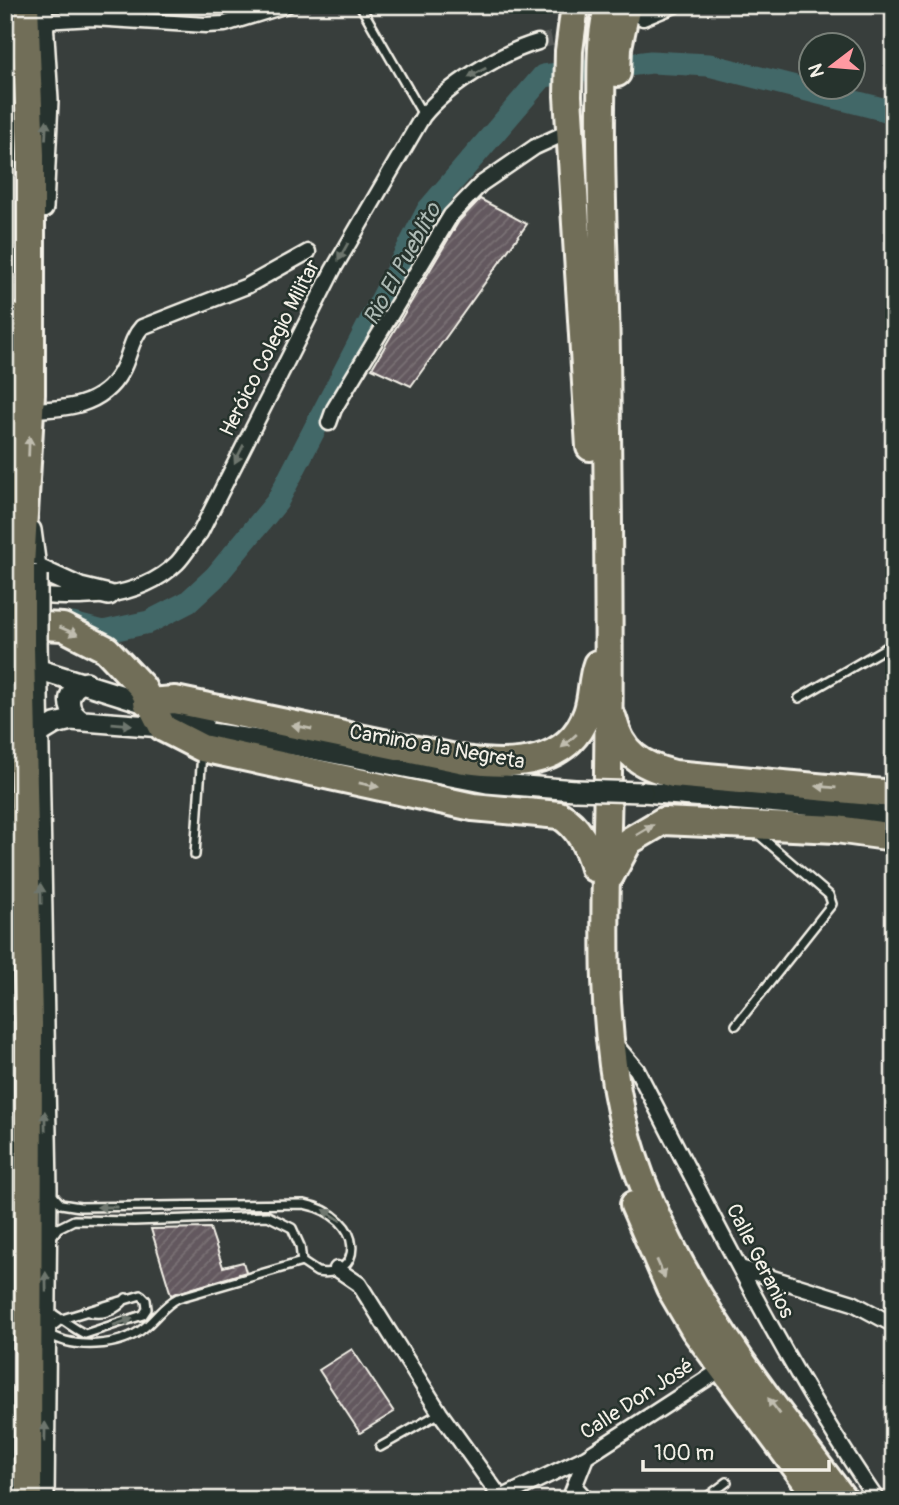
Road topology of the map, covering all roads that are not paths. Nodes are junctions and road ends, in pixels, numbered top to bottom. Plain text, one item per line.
1 (9, 5) edge
2 (287, 5) edge
3 (360, 5) edge
4 (575, 5) edge
5 (595, 5) edge
6 (609, 5) edge
7 (675, 5) edge
8 (36, 11) edge
9 (635, 12) edge
10 (538, 42) tunnel mouth
11 (423, 116) junction
12 (570, 131) junction
13 (308, 252) dead end
14 (606, 354) junction
15 (16, 392) edge
16 (329, 423) dead end
17 (589, 427) junction
18 (5, 528) edge
19 (5, 535) edge
20 (31, 570) junction
21 (5, 594) edge
22 (109, 595) junction
23 (5, 624) edge
24 (894, 643) edge
25 (884, 650) junction
26 (32, 652) junction
27 (600, 656) junction
28 (894, 660) edge
29 (124, 666) junction
30 (86, 682) junction
31 (5, 683) edge
32 (110, 693) junction
33 (799, 698) dead end
34 (609, 699) junction
35 (147, 702) junction
36 (79, 719) junction
37 (163, 727) junction
38 (37, 736) junction
39 (292, 745) junction
40 (202, 748) junction
41 (894, 794) edge
42 (7, 813) edge
43 (894, 817) edge
44 (748, 825) junction
45 (894, 837) edge
46 (195, 855) dead end
47 (600, 876) junction
48 (736, 1025) dead end
49 (611, 1039) junction
50 (47, 1189) junction
51 (46, 1253) junction
52 (302, 1262) junction
53 (740, 1268) junction
54 (337, 1269) junction
55 (54, 1315) junction
56 (894, 1325) edge
57 (46, 1332) junction
58 (65, 1342) junction
59 (45, 1355) junction
60 (730, 1364) junction
61 (440, 1413) junction
62 (380, 1447) dead end
63 (586, 1457) junction
64 (727, 1482) dead end
65 (572, 1494) edge
66 (501, 1499) edge
67 (14, 1500) edge
68 (28, 1500) edge
69 (44, 1500) edge
70 (587, 1500) edge
71 (703, 1500) edge
72 (820, 1500) edge
73 (844, 1500) edge
74 (877, 1500) edge

1 - 15 highway
2 - 8 street
3 - 11 lane
4 - 12 highway
5 - 17 highway
6 - 14 highway
7 - 9 street
15 -> 8 highway
9 - 14 highway
10 -> 11 street, Heróico Colegio Militar
11 -> 22 street, Heróico Colegio Militar
12 - 16 street
12 - 17 highway
13 - 15 street
14 - 34 highway
15 - 18 highway
20 -> 15 highway
17 - 27 highway
18 - 19 highway
20 - 22 street
20 - 26 highway, bridge
21 - 22 street, Heróico Colegio Militar
23 -> 29 highway
24 - 25 lane
25 - 28 lane
25 - 33 lane
26 - 30 street, Camino a la Negreta
26 - 38 street
26 - 68 highway
27 -> 35 highway
27 - 47 highway
29 - 32 street
29 - 35 highway
30 - 32 street, Camino a la Negreta
30 - 36 street
31 - 42 highway
32 - 35 street, Camino a la Negreta
41 -> 34 highway
34 - 47 highway
35 - 37 highway
35 - 39 street, Camino a la Negreta
36 -> 37 street, Camino a la Negreta
36 - 38 street, Camino a la Negreta
37 - 39 street, Camino a la Negreta
37 - 40 highway
50 -> 38 street
39 - 43 street, Camino a la Negreta, bridge
40 - 46 lane
40 -> 47 highway
42 - 67 highway
44 - 45 highway
47 -> 44 highway
44 - 48 lane
47 - 49 highway
47 -> 60 highway
49 - 53 street, Calle Geranios
49 - 60 highway
50 - 51 street
54 -> 50 lane
51 - 52 lane
55 -> 51 street
52 - 54 lane
52 - 58 lane
53 - 56 street
53 - 74 street, Calle Geranios
54 - 61 street
55 -> 55 lane
55 - 57 street
57 - 58 lane
57 - 59 street
58 - 59 lane
69 -> 59 street
60 - 63 street, Calle Don José
60 - 72 highway
73 -> 60 highway
61 - 62 lane
61 - 66 street
63 - 65 street, Calle Don José
63 - 66 street
64 - 71 lane
65 - 70 street, Calle Don José

